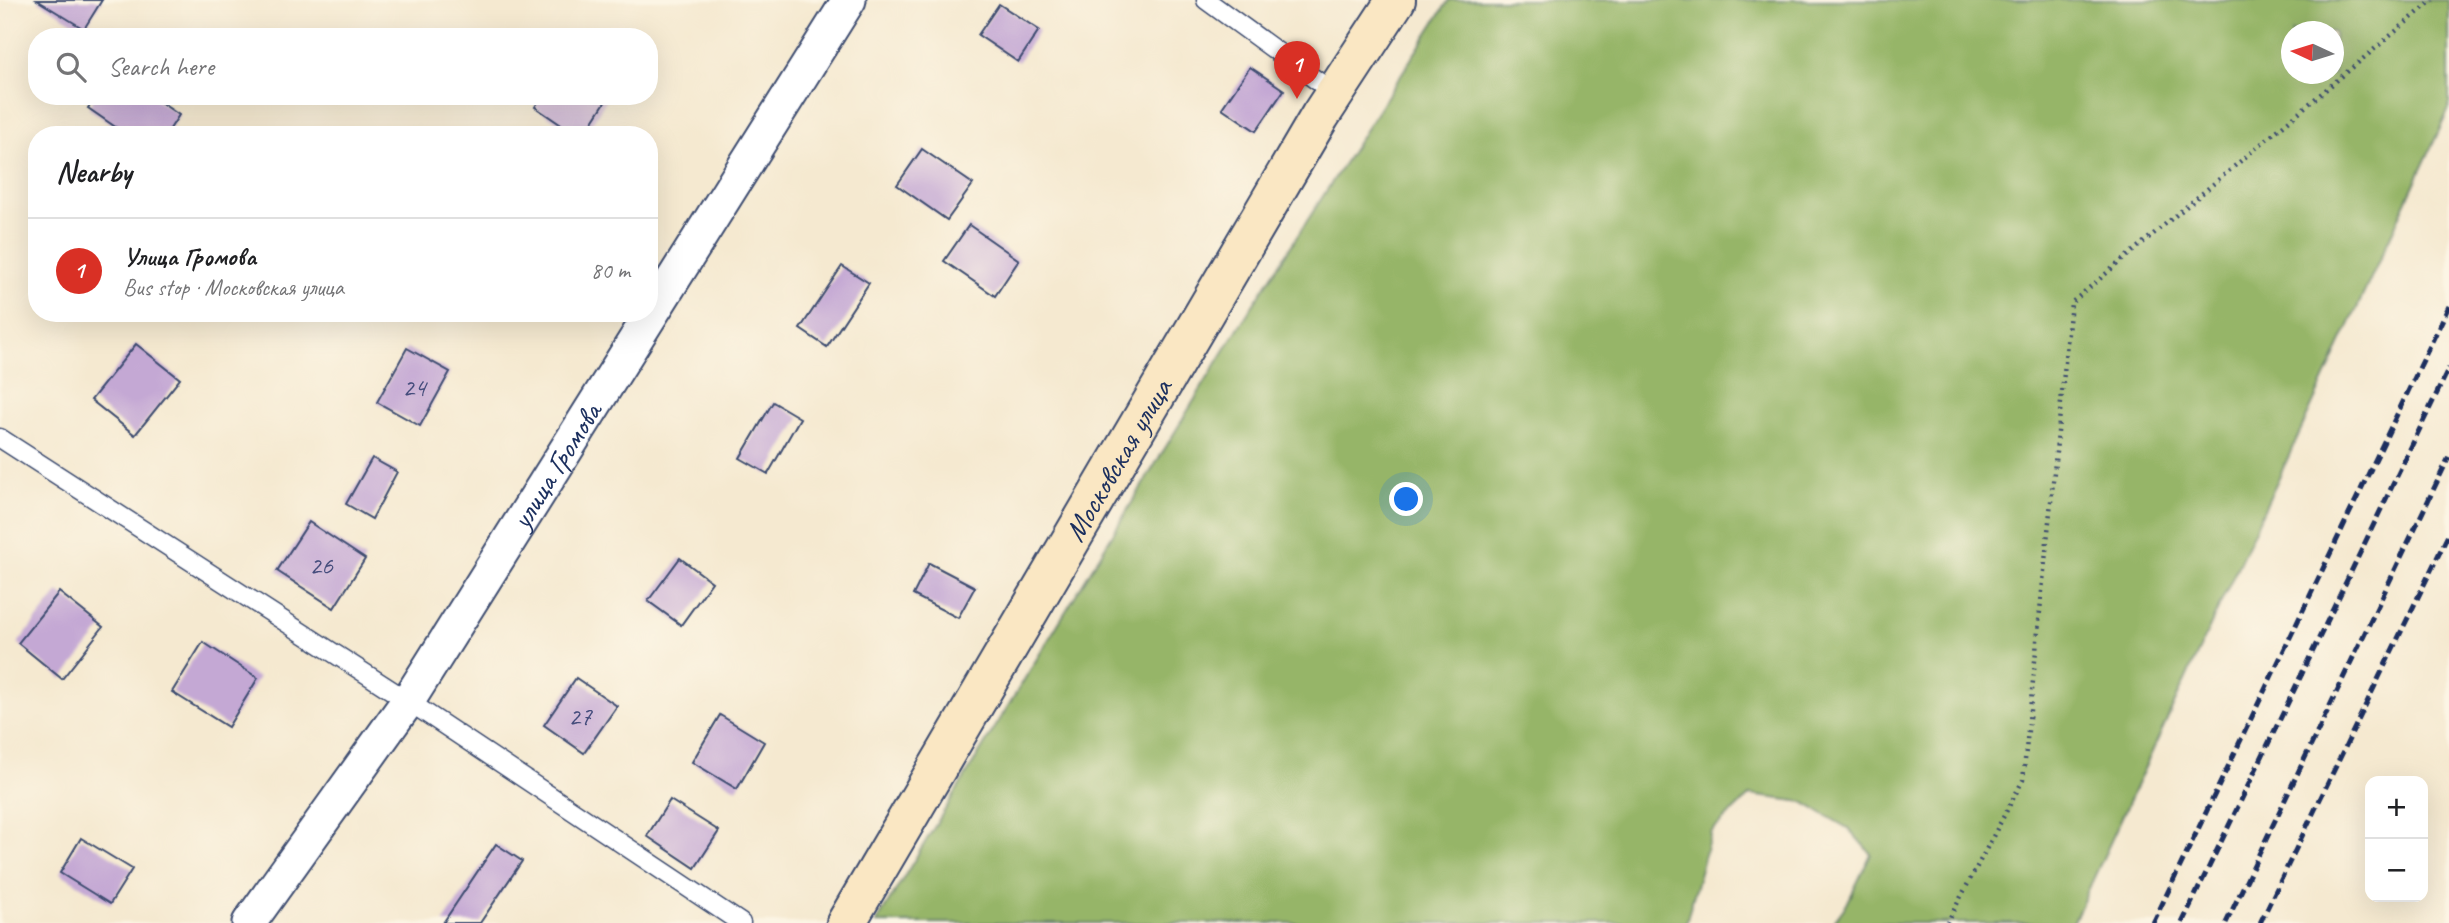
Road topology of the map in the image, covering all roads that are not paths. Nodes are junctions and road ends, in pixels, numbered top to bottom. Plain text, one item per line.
1 (849, 0) edge
2 (1206, 0) edge
3 (1396, 0) edge
4 (1334, 93) junction
5 (658, 304) edge
6 (646, 322) edge
7 (0, 438) edge
8 (408, 701) junction
9 (249, 923) edge
10 (741, 923) edge
11 (846, 923) edge

1 - 5 street, улица Громова
2 - 4 lane
3 - 4 street, Московская улица
4 - 11 street, Московская улица
6 - 8 street, улица Громова
7 - 8 lane
8 - 9 street, улица Громова
8 - 10 lane

